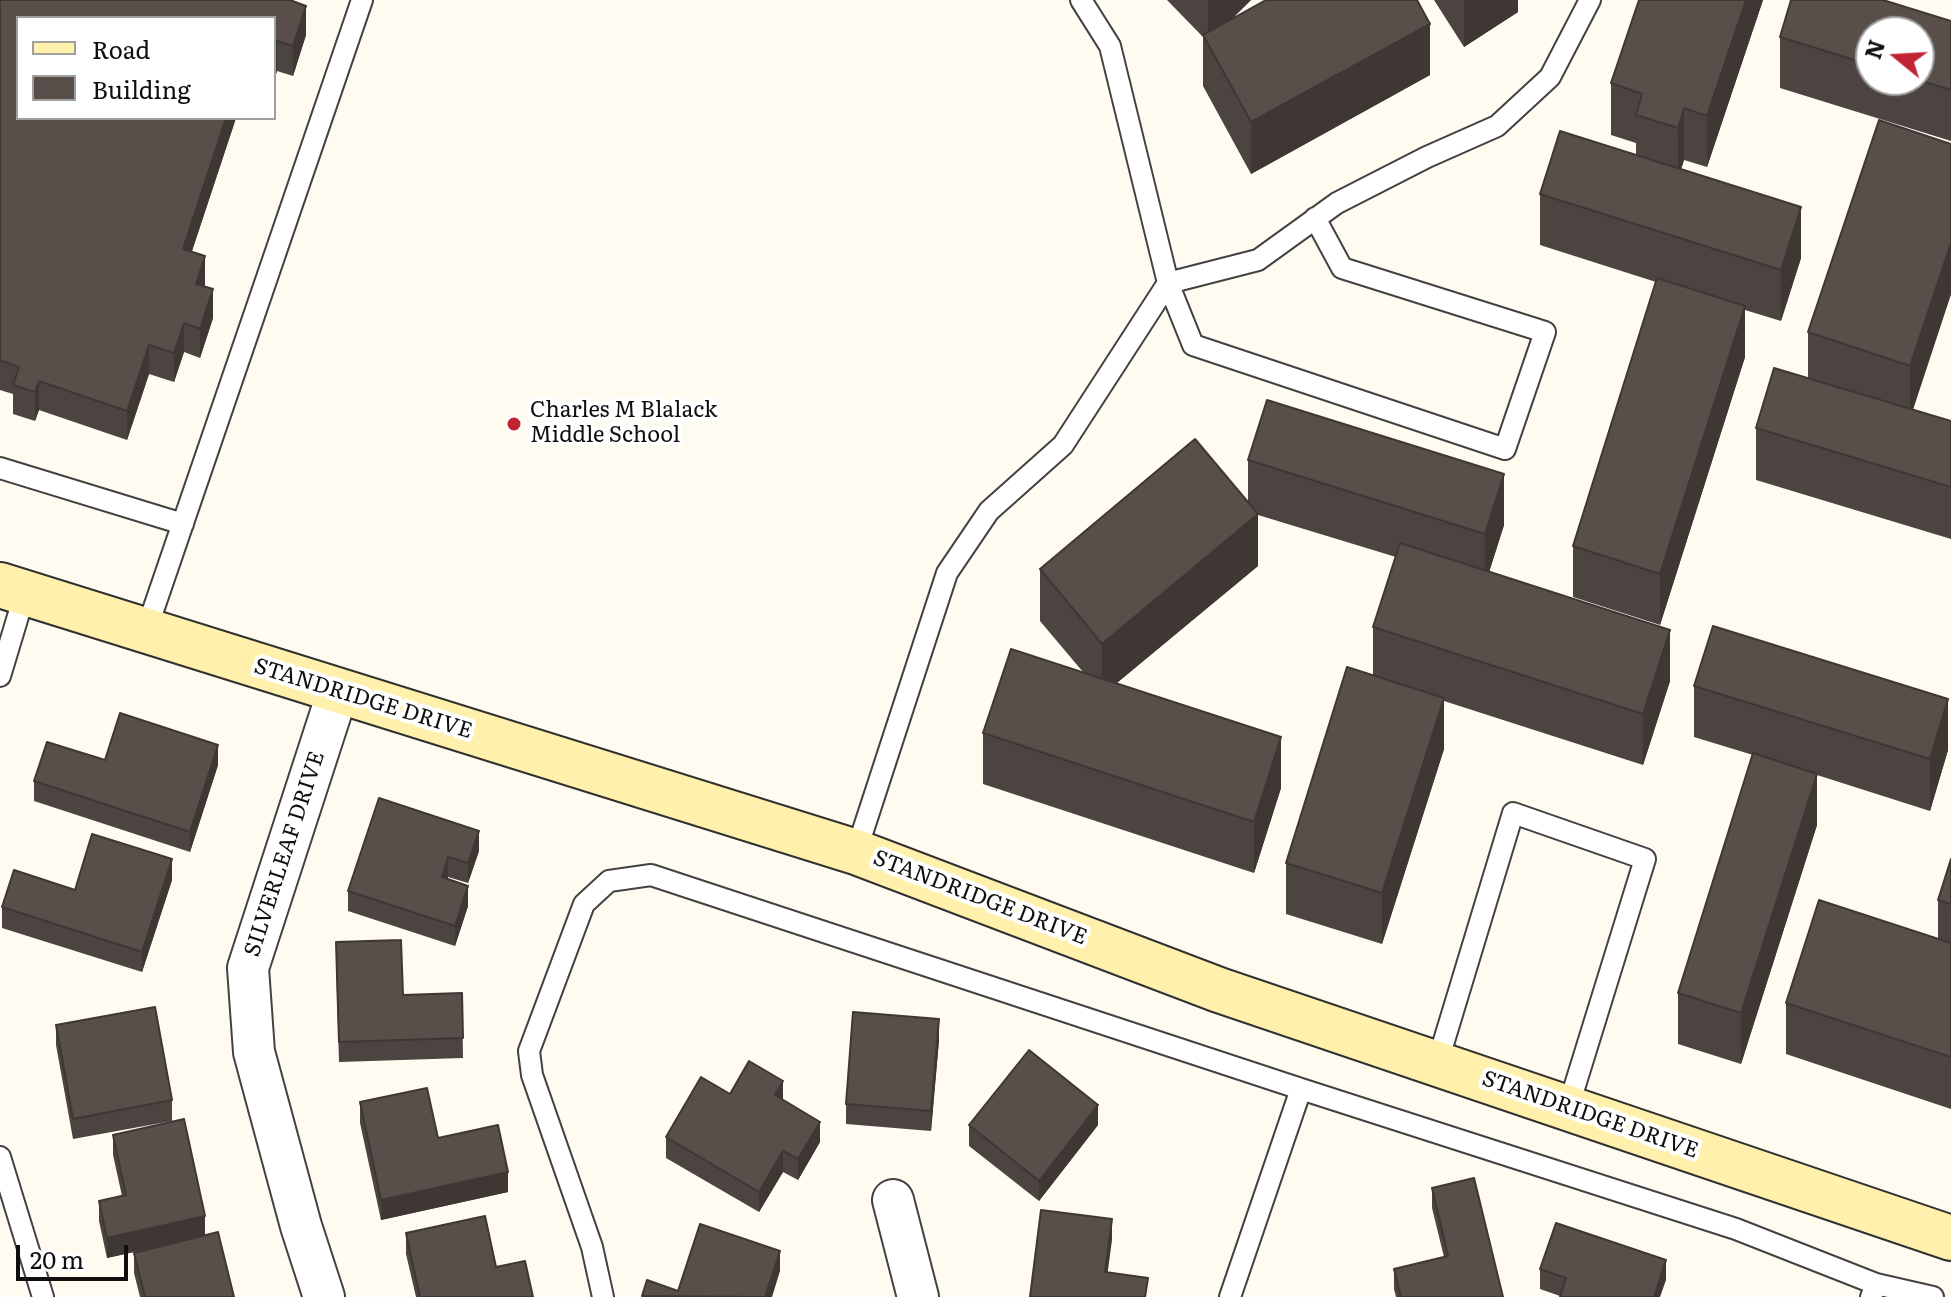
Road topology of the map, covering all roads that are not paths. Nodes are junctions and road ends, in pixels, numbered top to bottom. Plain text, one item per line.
1 (362, 0) edge
2 (1081, 0) edge
3 (1590, 0) edge
4 (1315, 218) junction
5 (1168, 283) junction
6 (0, 468) edge
7 (183, 524) junction
8 (12, 589) edge
9 (146, 631) junction
10 (0, 676) edge
11 (338, 691) junction
12 (856, 852) junction
13 (1437, 1064) junction
14 (1301, 1089) junction
15 (1568, 1108) junction
16 (0, 1157) edge
17 (893, 1200) dead end
18 (1951, 1238) edge
19 (1874, 1290) edge
20 (43, 1297) edge
21 (324, 1297) edge
22 (603, 1297) edge
23 (918, 1297) edge
24 (1230, 1297) edge
25 (1933, 1297) edge

1 - 7 lane
2 - 5 lane
3 - 4 lane
4 - 5 lane
4 - 5 lane
5 - 12 lane
6 - 7 lane
7 - 9 lane
8 - 9 street, STANDRIDGE DRIVE
8 - 10 lane
9 - 11 street, STANDRIDGE DRIVE
11 - 12 street, STANDRIDGE DRIVE
11 - 21 street, SILVERLEAF DRIVE
12 - 13 street, STANDRIDGE DRIVE
13 - 15 street, STANDRIDGE DRIVE
13 - 15 lane
14 - 19 lane
14 - 22 lane
14 - 24 lane
15 - 18 street, STANDRIDGE DRIVE
16 - 20 lane
17 - 23 street
19 - 25 lane

